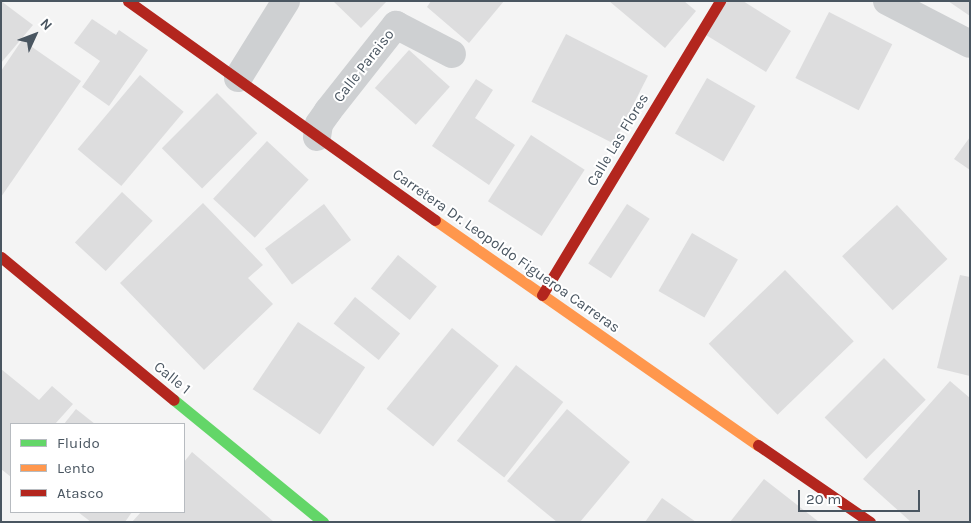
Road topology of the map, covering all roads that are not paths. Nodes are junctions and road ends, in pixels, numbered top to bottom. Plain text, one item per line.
1 (128, 1) edge
2 (286, 1) edge
3 (720, 1) edge
4 (888, 1) edge
5 (970, 44) edge
6 (452, 54) dead end
7 (238, 78) junction
8 (317, 137) junction
9 (1, 257) edge
10 (542, 295) junction
11 (323, 522) edge
12 (870, 522) edge

1 - 7 street, Carretera Dr. Leopoldo Figueroa Carreras
2 - 7 street
3 - 10 street, Calle Las Flores
4 - 5 street
6 - 8 street, Calle Paraiso
7 - 8 street, Carretera Dr. Leopoldo Figueroa Carreras
8 - 10 street, Carretera Dr. Leopoldo Figueroa Carreras
9 - 11 street, Calle 1
10 - 12 street, Carretera Dr. Leopoldo Figueroa Carreras

